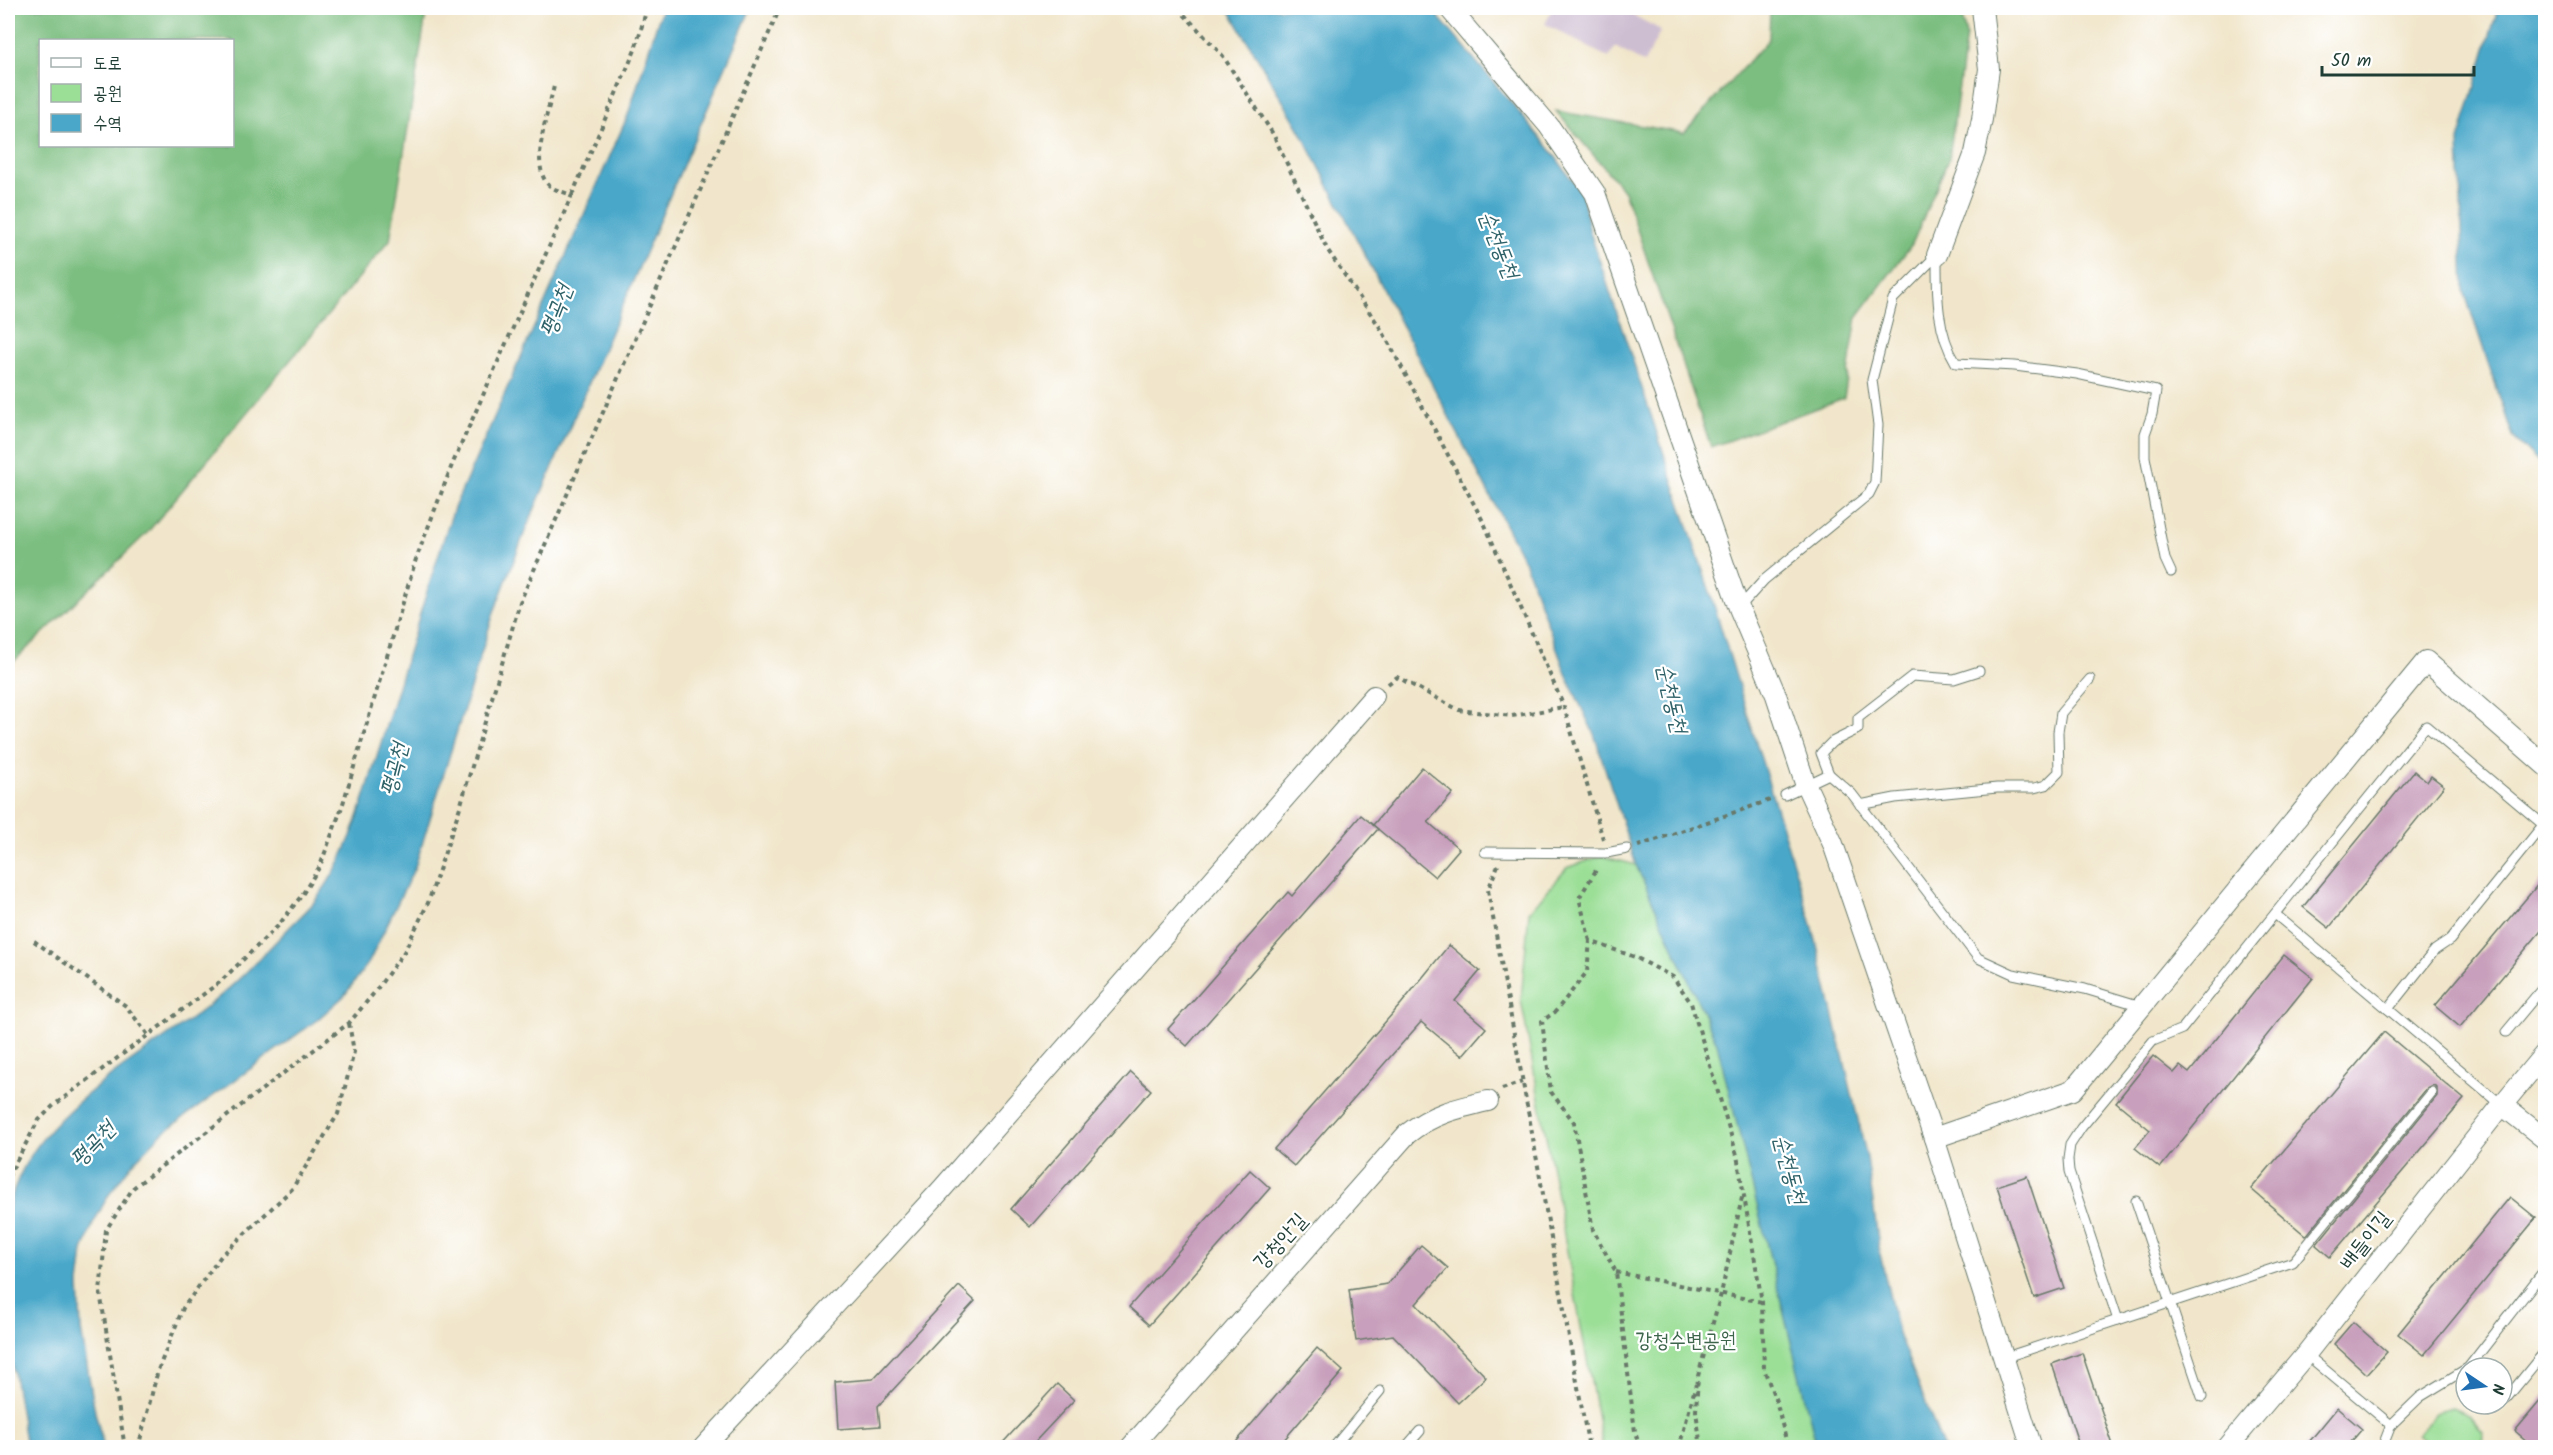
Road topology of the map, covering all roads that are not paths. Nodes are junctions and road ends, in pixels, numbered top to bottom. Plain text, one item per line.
1 (1449, 8) edge
2 (1982, 8) edge
3 (1937, 255) junction
4 (2171, 572) dead end
5 (1739, 608) junction
6 (1979, 671) dead end
7 (2090, 678) dead end
8 (1374, 696) road end
9 (2546, 766) edge
10 (1829, 774) junction
11 (1806, 783) junction
12 (1785, 795) road end
13 (1860, 805) junction
14 (2544, 826) edge
15 (1627, 849) road end
16 (1485, 852) dead end
17 (2275, 914) junction
18 (2546, 984) edge
19 (2144, 1007) junction
20 (2388, 1009) junction
21 (2506, 1032) dead end
22 (2546, 1052) edge
23 (2432, 1092) dead end
24 (1488, 1101) dead end
25 (2502, 1105) junction
26 (1934, 1138) junction
27 (2546, 1140) edge
28 (2136, 1201) dead end
29 (2546, 1268) edge
30 (2171, 1303) junction
31 (2118, 1320) junction
32 (2546, 1350) edge
33 (2306, 1354) junction
34 (2477, 1356) edge
35 (2003, 1358) junction
36 (2454, 1377) edge
37 (2514, 1389) edge
38 (1380, 1391) dead end
39 (2202, 1397) dead end
40 (2391, 1425) junction
41 (1420, 1431) dead end
42 (703, 1448) edge
43 (1130, 1448) edge
44 (1333, 1448) edge
45 (1406, 1448) edge
46 (2032, 1448) edge
47 (2228, 1448) edge
48 (2382, 1448) edge

1 - 5 street
2 - 3 street
3 - 4 lane
3 - 5 lane
5 - 11 street
6 - 10 lane
7 - 13 lane
8 - 42 street
9 - 19 street
10 - 11 lane
10 - 13 lane
11 - 12 lane
11 - 26 street
13 - 19 lane
14 - 17 lane
14 - 20 lane
15 - 16 lane
17 - 20 lane
17 - 31 lane
18 - 21 lane
19 - 26 street
20 - 25 lane
22 - 25 street, 배들이길
23 - 30 lane
24 - 43 street, 강청안길
25 - 27 street
25 - 33 street, 배들이길
26 - 35 street
28 - 30 lane
29 - 34 lane
30 - 31 lane
30 - 39 lane
31 - 35 lane
32 - 37 lane
33 - 40 lane
33 - 47 street, 배들이길
35 - 46 street
36 - 40 lane
38 - 44 lane
40 - 48 lane
41 - 45 lane

